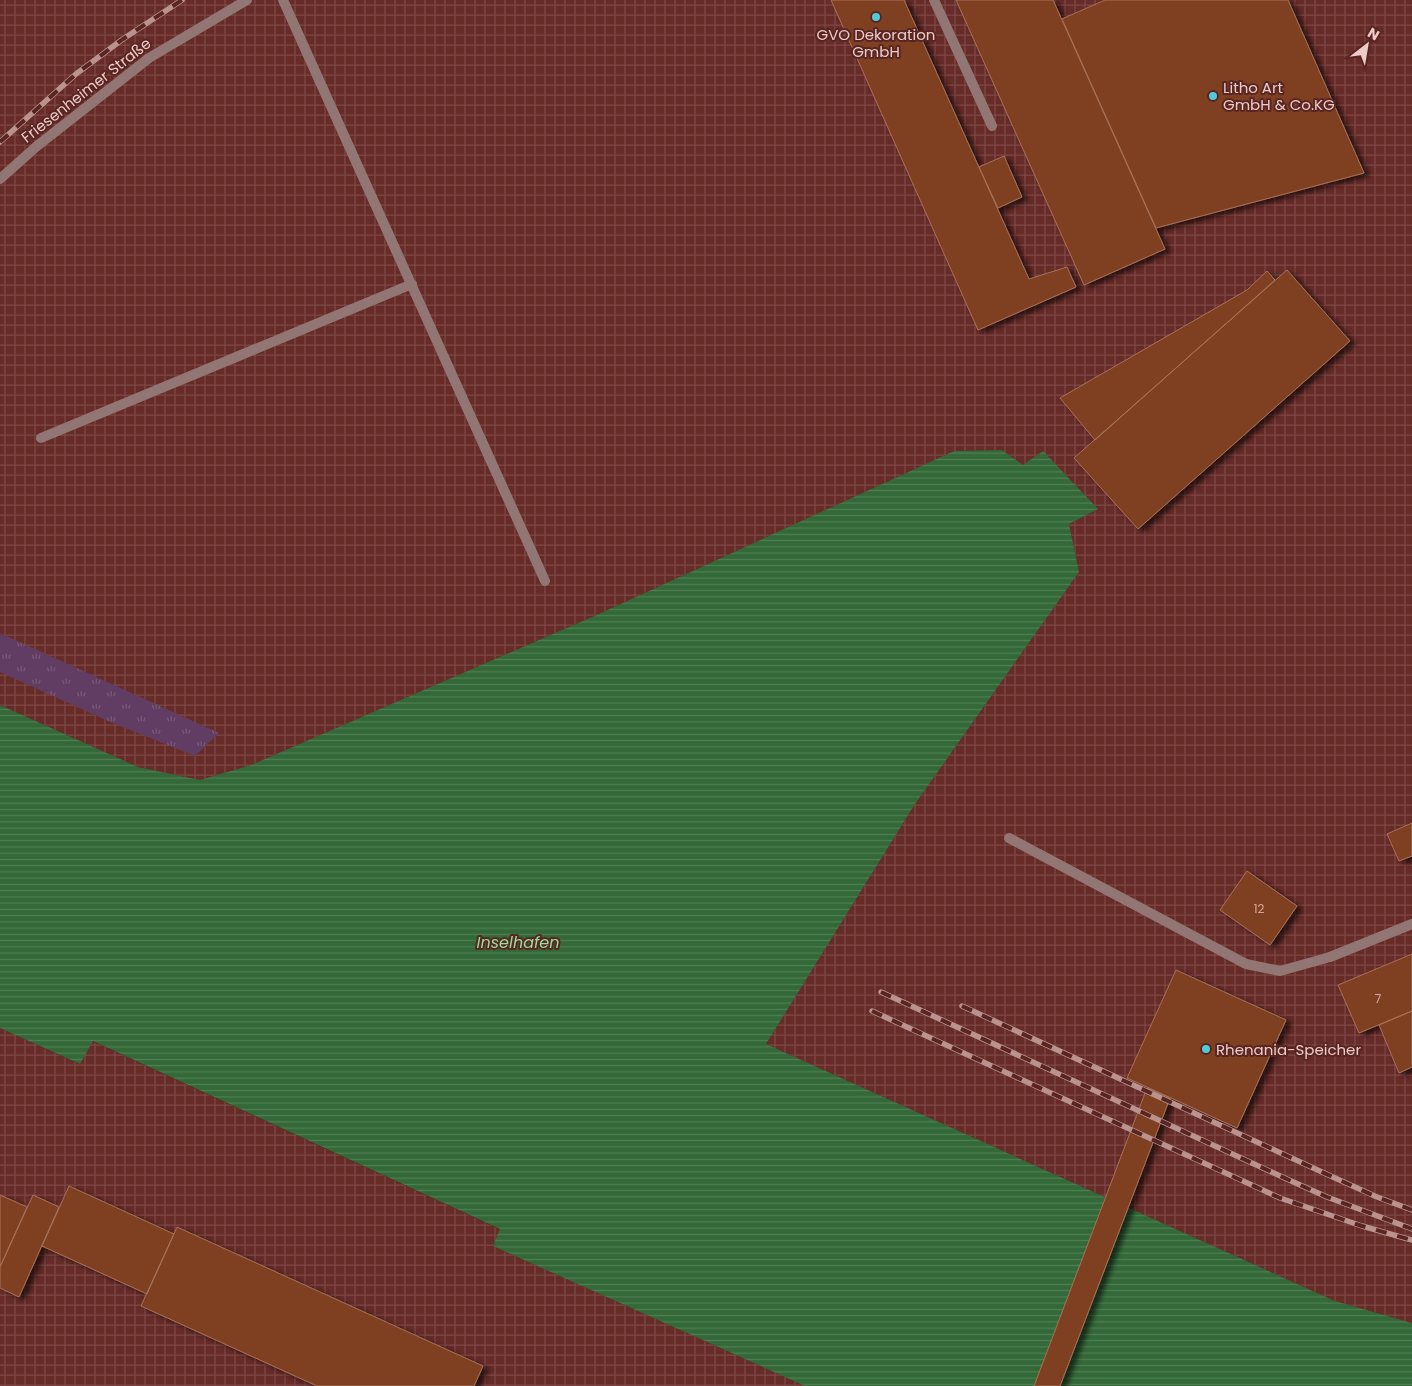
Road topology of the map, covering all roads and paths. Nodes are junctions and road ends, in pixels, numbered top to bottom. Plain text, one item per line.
1 (247, 0) edge
2 (282, 0) edge
3 (934, 0) edge
4 (992, 126) dead end
5 (0, 179) edge
6 (412, 284) junction
7 (41, 438) dead end
8 (545, 581) dead end
9 (1009, 838) dead end
10 (1412, 924) edge

1 - 5 street, Friesenheimer Straße
2 - 6 street
3 - 4 street
6 - 7 street
6 - 8 street
9 - 10 street

